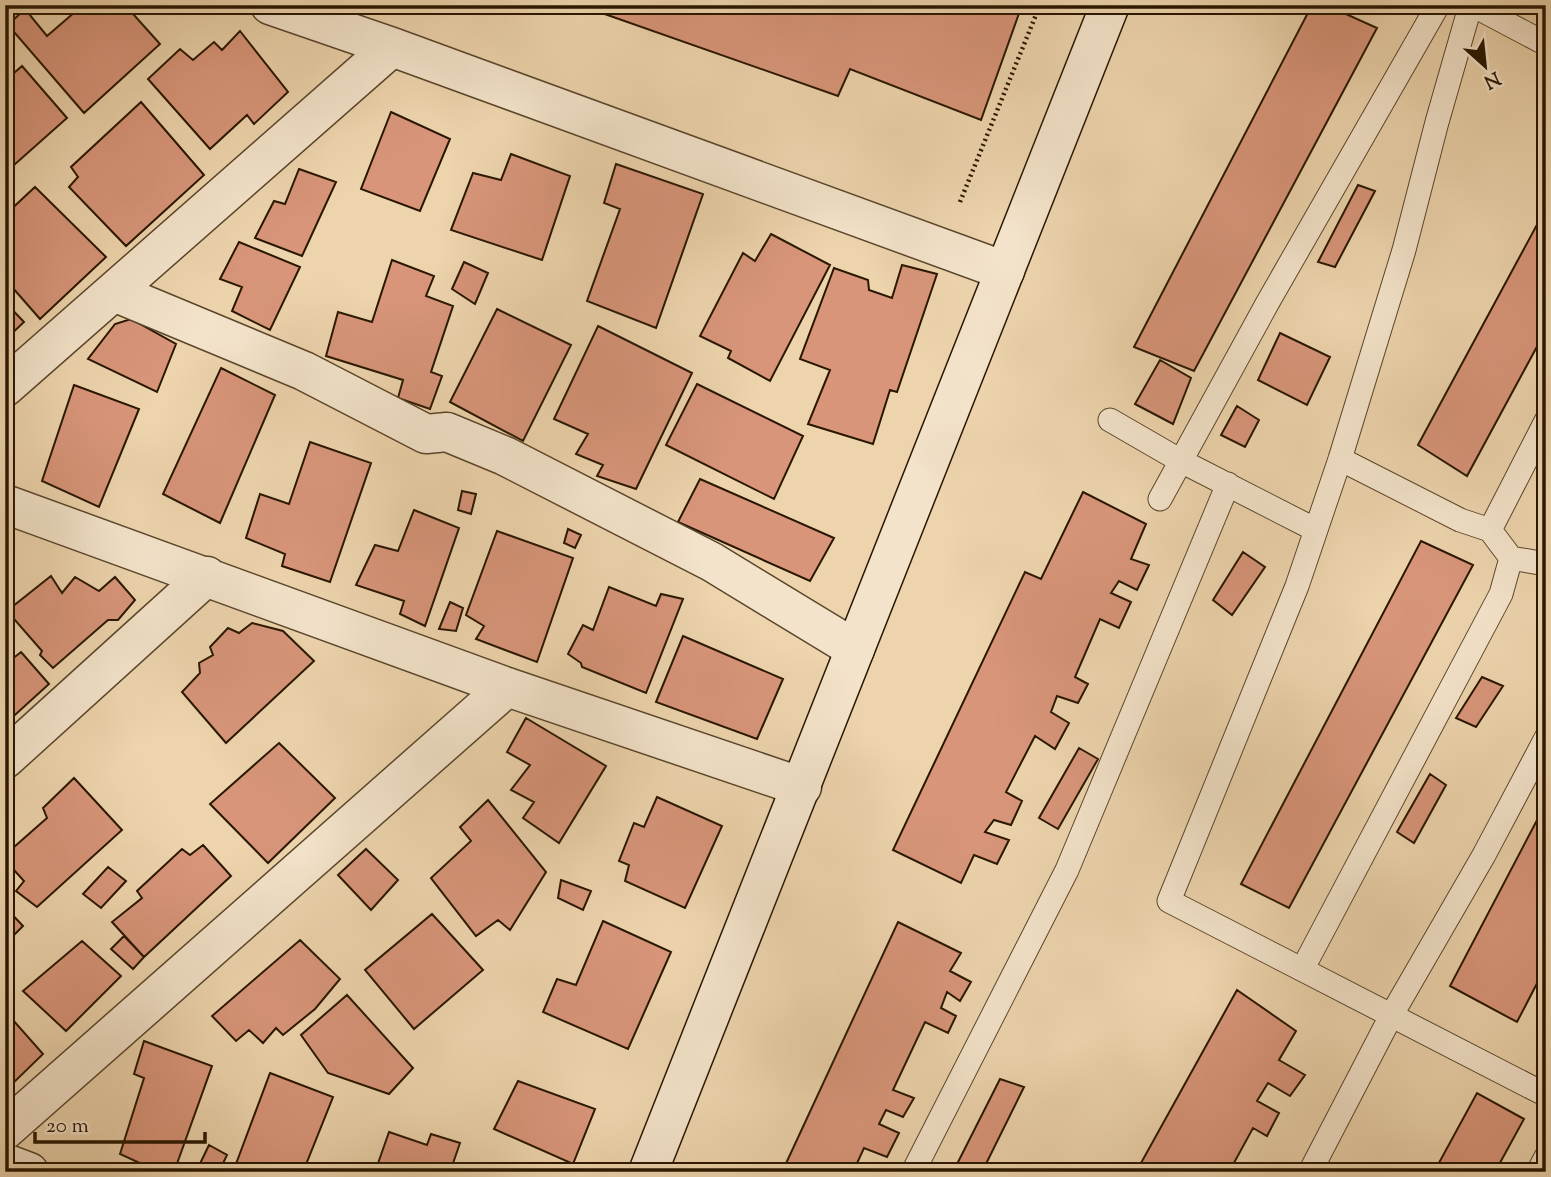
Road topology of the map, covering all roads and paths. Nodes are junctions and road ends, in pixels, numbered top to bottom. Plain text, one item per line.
1 (270, 5) edge
2 (1040, 5) edge
3 (1110, 5) edge
4 (1433, 6) edge
5 (1474, 8) edge
6 (1546, 44) edge
7 (392, 47) junction
8 (941, 248) junction
9 (1005, 271) junction
10 (114, 292) junction
11 (5, 387) edge
12 (1110, 420) dead end
13 (1546, 421) edge
14 (1340, 459) junction
15 (1181, 461) junction
16 (1228, 484) junction
17 (1160, 499) dead end
18 (5, 504) edge
19 (1316, 530) junction
20 (1490, 530) junction
21 (1511, 558) junction
22 (1546, 564) edge
23 (207, 576) junction
24 (855, 649) junction
25 (507, 687) junction
26 (1546, 738) edge
27 (5, 759) edge
28 (802, 786) junction
29 (1303, 968) junction
30 (1391, 1016) junction
31 (1546, 1095) edge
32 (5, 1130) edge
33 (1546, 1157) edge
34 (5, 1163) edge
35 (29, 1172) edge
36 (648, 1172) edge
37 (913, 1172) edge
38 (1310, 1172) edge
39 (1538, 1172) edge

1 - 7 street
2 - 8 path
3 - 9 street
4 - 5 lane
4 - 15 lane
5 - 6 lane
5 - 14 lane
7 - 8 street
7 - 10 street
8 - 9 street
9 - 24 street
10 - 11 street
10 - 24 street
12 - 15 lane
13 - 20 lane
14 - 19 lane
14 - 20 lane
15 - 16 lane
15 - 17 lane
16 - 19 lane
16 - 37 lane
18 - 23 street
19 - 29 lane
20 - 21 lane
21 - 22 lane
21 - 29 lane
23 - 25 street
23 - 27 street
24 - 28 street
25 - 28 street
25 - 32 street
26 - 30 lane
28 - 36 street
29 - 30 lane
30 - 31 lane
30 - 38 lane
33 - 39 lane
34 - 35 street

